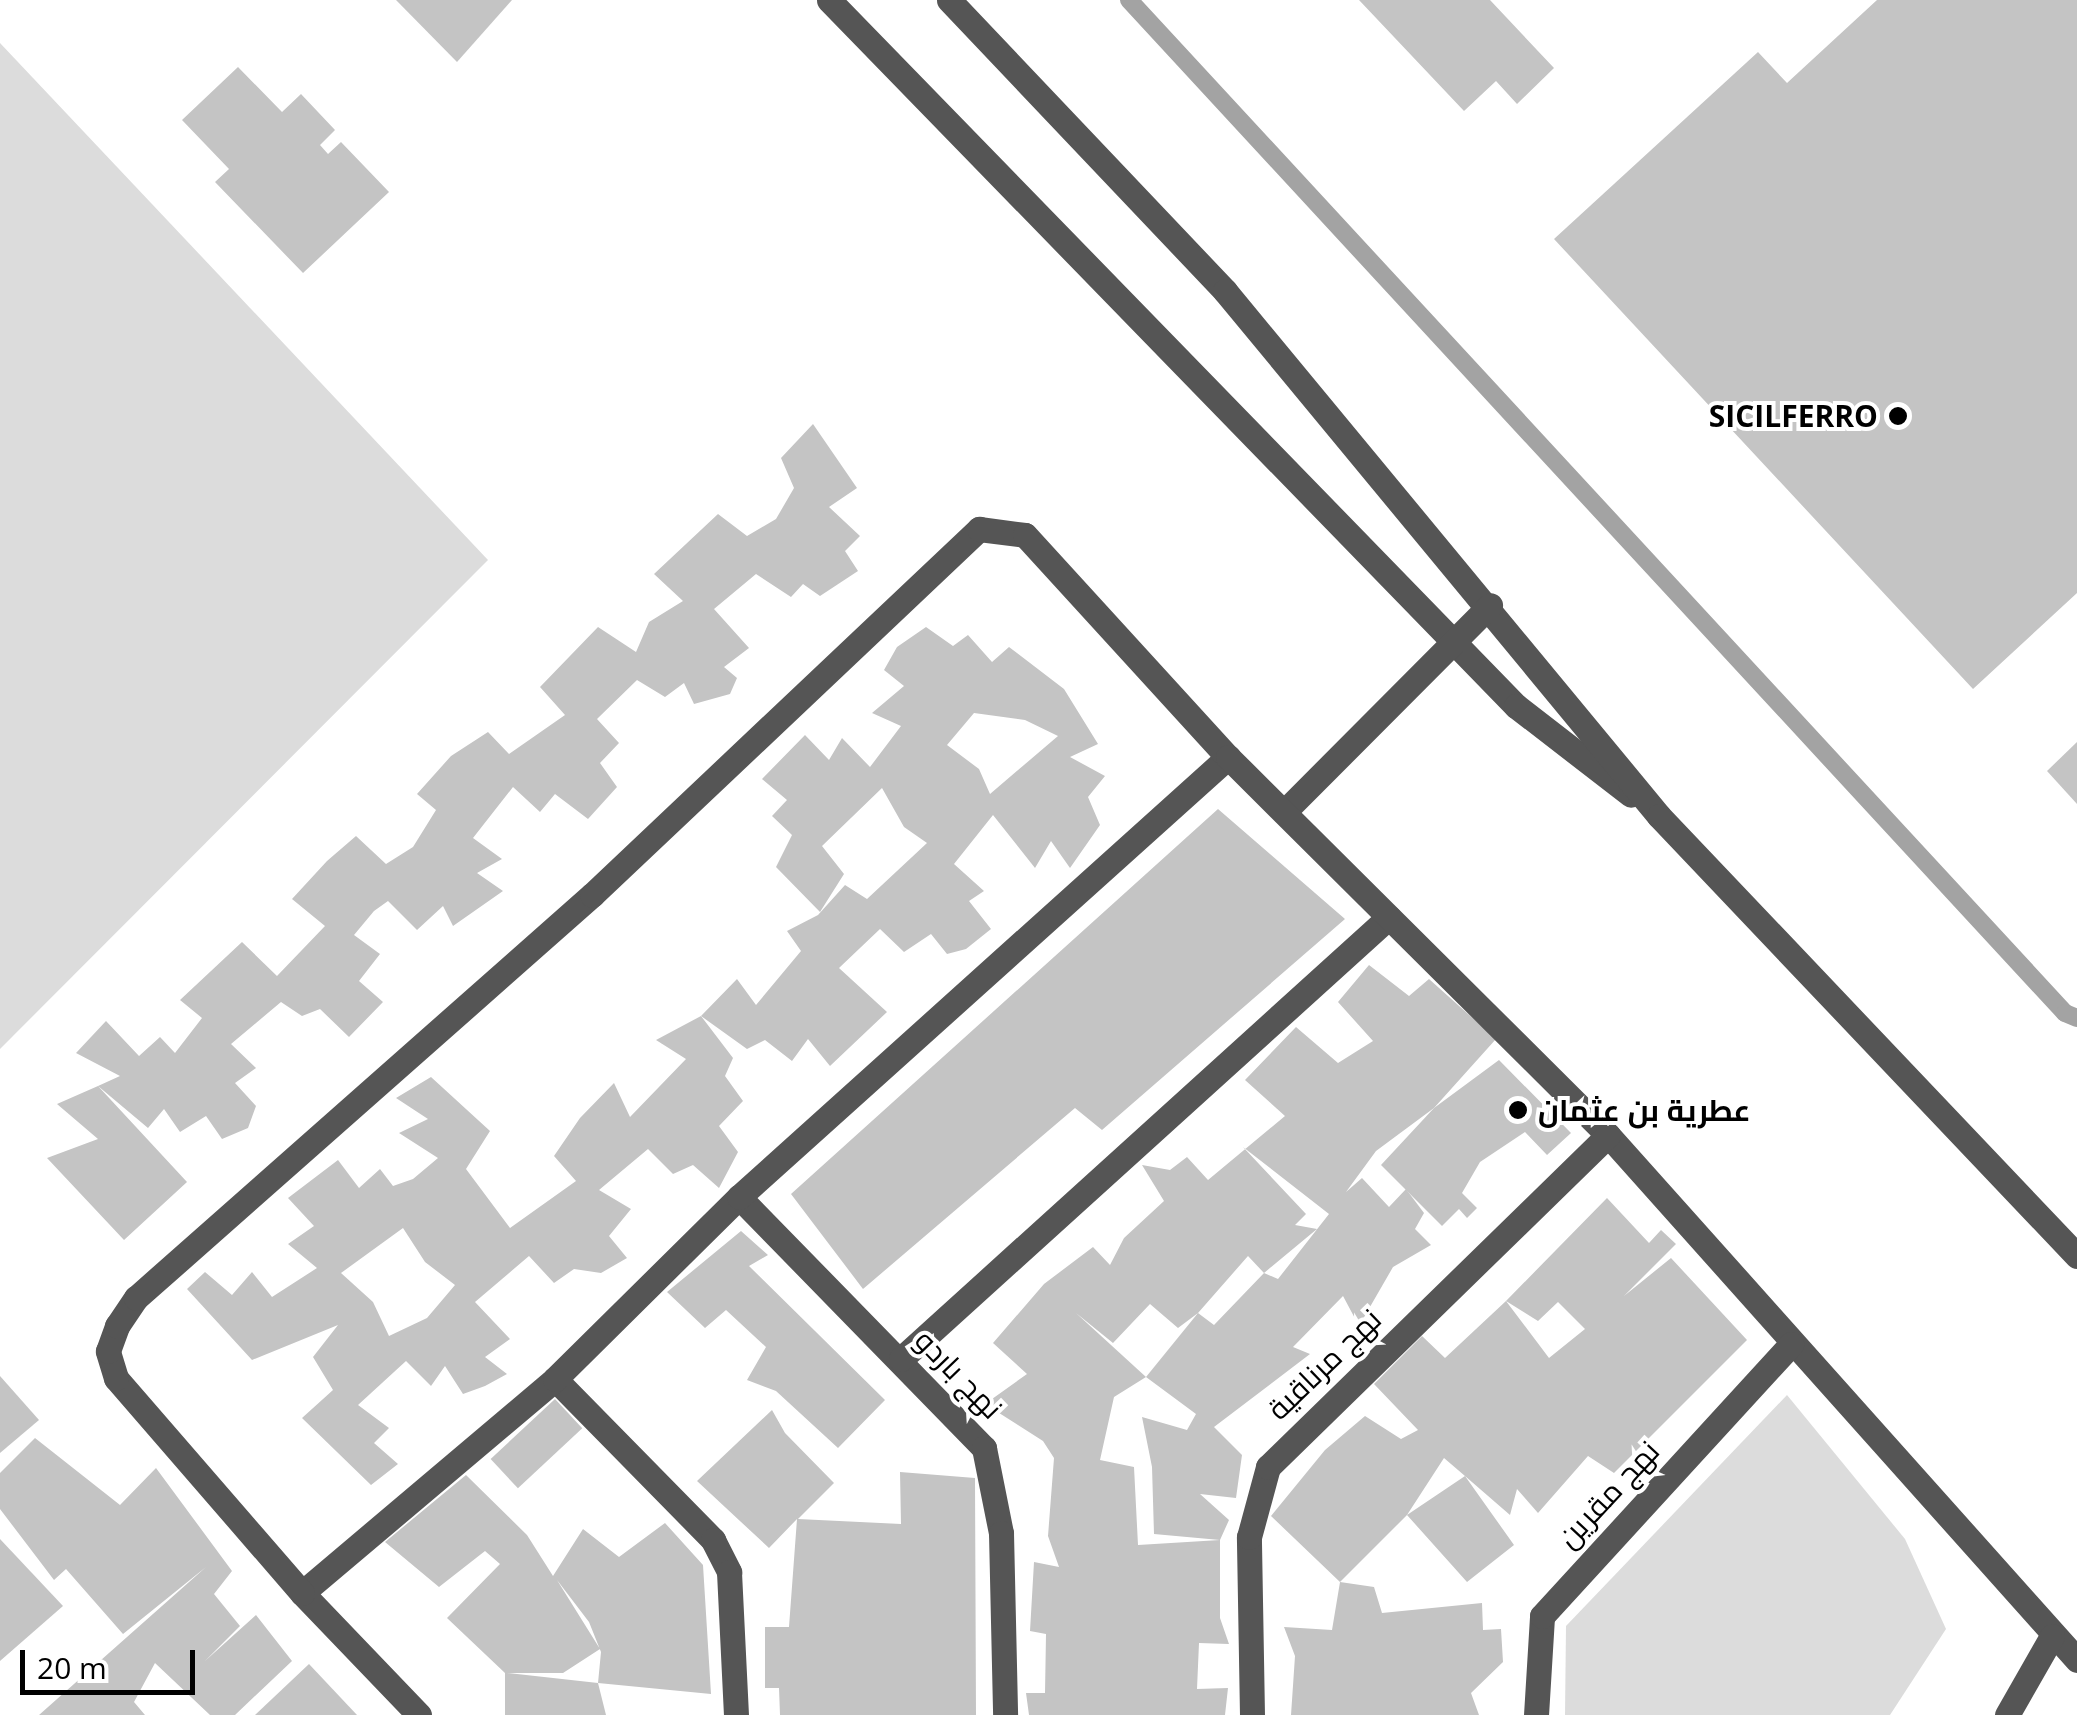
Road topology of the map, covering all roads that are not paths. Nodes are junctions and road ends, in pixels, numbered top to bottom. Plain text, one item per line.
1 (829, 0) edge
2 (949, 0) edge
3 (1490, 605) junction
4 (1454, 642) junction
5 (1228, 757) junction
6 (1284, 812) junction
7 (1659, 816) junction
8 (1388, 917) junction
9 (1608, 1136) junction
10 (739, 1198) junction
11 (2077, 1256) edge
12 (1792, 1344) junction
13 (900, 1360) junction
14 (556, 1379) junction
15 (302, 1593) junction
16 (2052, 1636) junction
17 (2077, 1660) edge
18 (419, 1715) edge
19 (736, 1715) edge
20 (1005, 1715) edge
21 (1252, 1715) edge
22 (1536, 1715) edge
23 (2007, 1715) edge

1 - 4 street
2 - 3 street
3 - 4 street
3 - 7 street
4 - 6 street
4 - 7 street
5 - 6 street
5 - 10 street
5 - 15 street
6 - 8 street
7 - 11 street
8 - 9 street
8 - 13 street
9 - 12 street
9 - 21 street, نهج مرناقية
10 - 13 street, نهج باردو
10 - 14 street
12 - 16 street
12 - 22 street, نهج مقرين
13 - 20 street, نهج باردو
14 - 15 street
14 - 19 street
15 - 18 street
16 - 17 street
16 - 23 street

